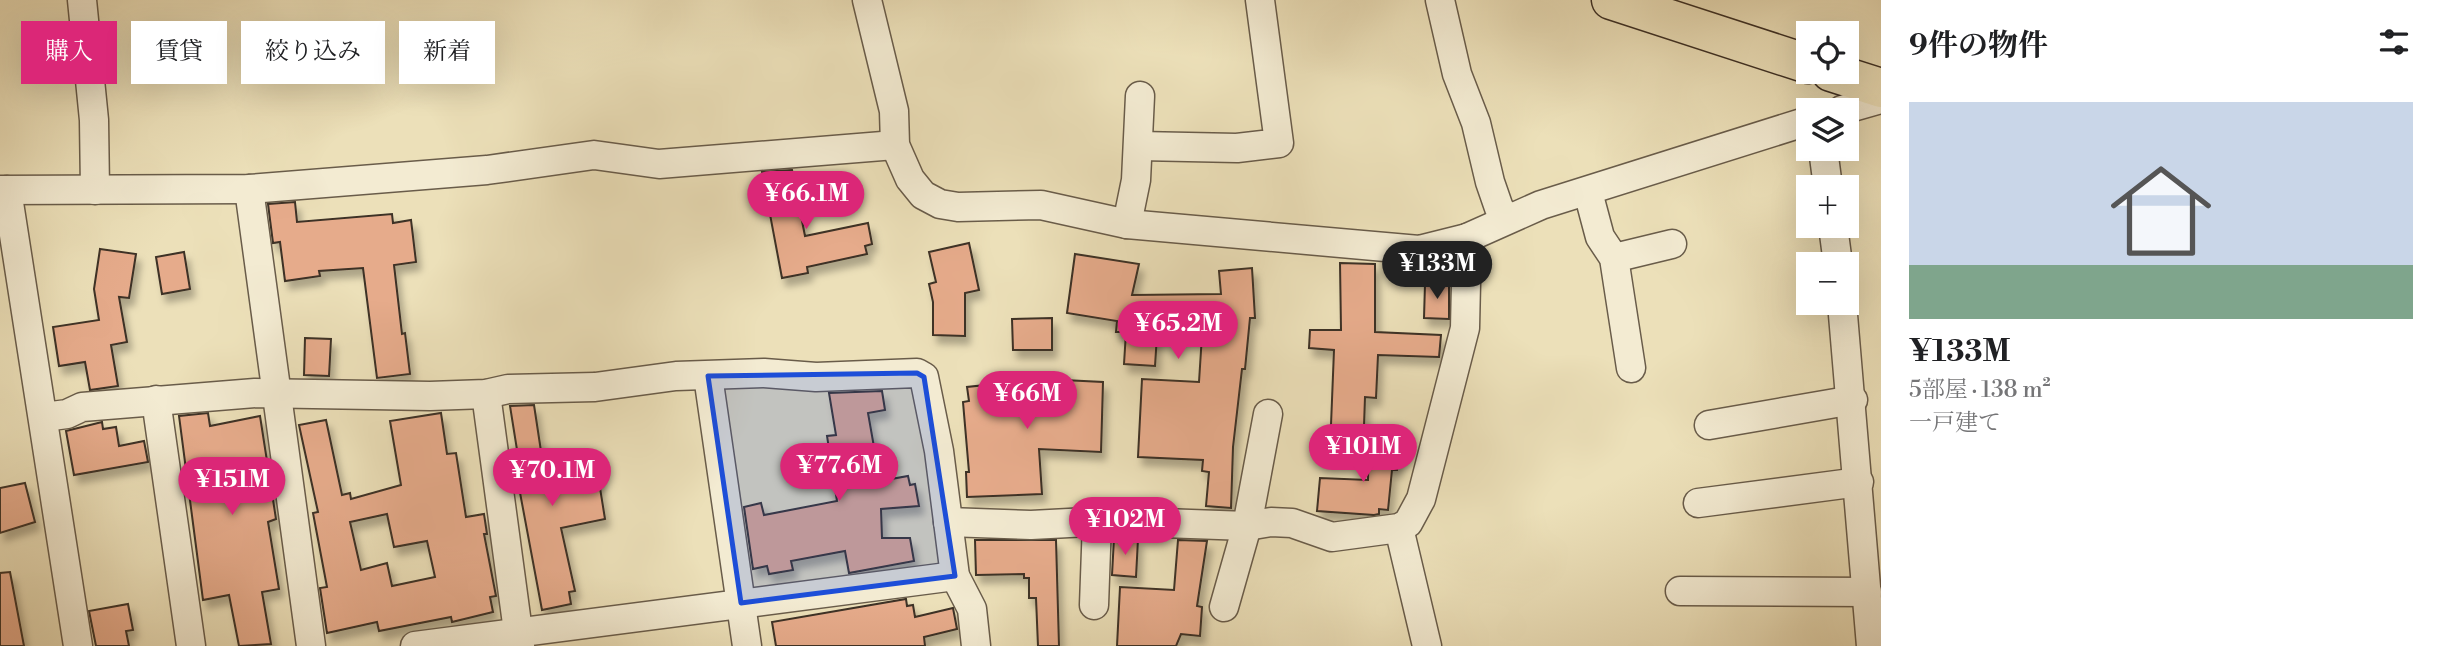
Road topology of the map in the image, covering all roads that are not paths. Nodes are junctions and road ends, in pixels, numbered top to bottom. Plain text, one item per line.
1 (82, 0) edge
2 (867, 0) edge
3 (1260, 0) edge
4 (1440, 0) edge
5 (1611, 0) edge
6 (1673, 10) edge
7 (1796, 59) edge
8 (1859, 81) edge
9 (1881, 88) edge
10 (1140, 96) dead end
11 (1881, 99) edge
12 (1859, 105) edge
13 (1796, 125) edge
14 (895, 145) junction
15 (1139, 146) junction
16 (249, 189) junction
17 (4, 190) edge
18 (95, 190) junction
19 (1587, 192) junction
20 (1508, 219) junction
21 (1127, 224) junction
22 (1467, 238) junction
23 (1672, 244) dead end
24 (1614, 258) junction
25 (1843, 315) edge
26 (1632, 368) dead end
27 (708, 376) junction
28 (275, 393) junction
29 (486, 394) junction
30 (156, 400) junction
31 (1853, 400) junction
32 (1268, 414) dead end
33 (44, 417) junction
34 (1709, 425) dead end
35 (1859, 482) junction
36 (1698, 503) dead end
37 (947, 522) junction
38 (1097, 522) junction
39 (1247, 526) junction
40 (1399, 528) junction
41 (1873, 557) edge
42 (955, 576) junction
43 (1680, 591) dead end
44 (1867, 592) junction
45 (741, 603) junction
46 (1094, 605) dead end
47 (1224, 607) dead end
48 (519, 639) edge
49 (78, 646) edge
50 (191, 646) edge
51 (311, 646) edge
52 (415, 646) edge
53 (747, 646) edge
54 (976, 646) edge
55 (1427, 646) edge
56 (1871, 646) edge

1 - 18 street
2 - 14 street
3 - 15 street
4 - 20 street
5 - 6 main road
6 - 7 main road
8 - 9 main road
10 - 15 street
11 - 12 street
13 - 19 street
14 - 16 street
14 - 21 street
15 - 21 street
16 - 18 street
16 - 28 street
17 - 18 street
17 - 33 street
19 - 20 street
19 - 24 street
20 - 22 street
21 - 22 street
22 - 40 street
23 - 24 street
24 - 26 street
25 - 31 street
27 - 29 street
27 - 37 street
27 - 45 street
28 - 29 street
28 - 30 street
28 - 51 street
29 - 48 street
30 - 33 street
30 - 50 street
31 - 34 street
31 - 35 street
32 - 39 street
33 - 49 street
35 - 36 street
35 - 41 street
37 - 38 street
37 - 42 street
38 - 39 street
38 - 46 street
39 - 40 street
39 - 47 street
40 - 55 street
41 - 44 street
42 - 45 street
42 - 54 street
43 - 44 street
44 - 56 street
45 - 48 street
45 - 53 street
48 - 52 street

